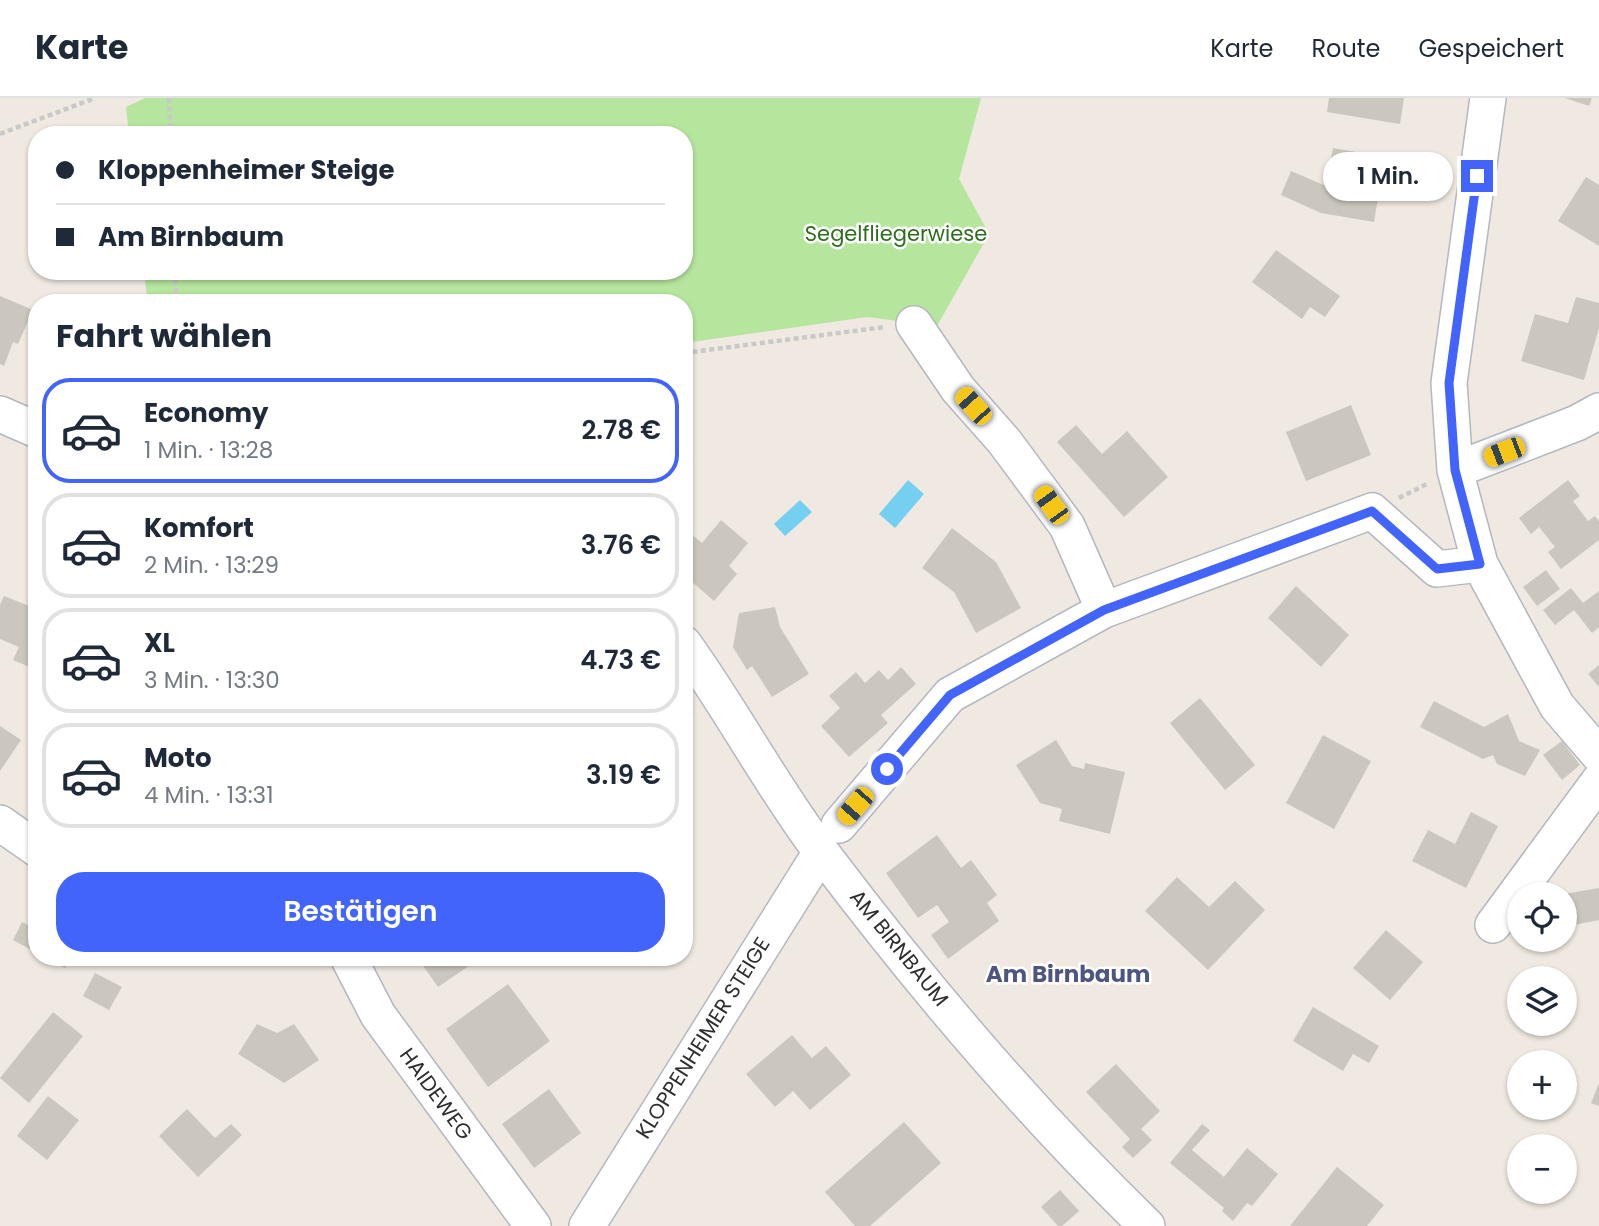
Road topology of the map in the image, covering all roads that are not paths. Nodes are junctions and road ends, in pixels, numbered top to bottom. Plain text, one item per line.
1 (1488, 98) edge
2 (914, 324) road end
3 (1599, 411) edge
4 (0, 414) edge
5 (28, 426) edge
6 (1455, 470) junction
7 (1480, 564) junction
8 (1104, 610) junction
9 (693, 656) edge
10 (1599, 755) edge
11 (1599, 781) edge
12 (0, 823) edge
13 (830, 838) junction
14 (28, 843) edge
15 (1493, 925) dead end
16 (353, 966) edge
17 (533, 1226) edge
18 (587, 1226) edge
19 (1147, 1226) edge

1 - 6 street
2 - 8 street
3 - 6 street
4 - 5 street
6 - 7 street
7 - 8 street, KLOPPENHEIMER STEIGE
7 - 10 street
8 - 13 street, KLOPPENHEIMER STEIGE
9 - 13 street, AM BIRNBAUM
11 - 15 street
12 - 14 street
13 - 18 street, KLOPPENHEIMER STEIGE
13 - 19 street, AM BIRNBAUM
16 - 17 street, HAIDEWEG

